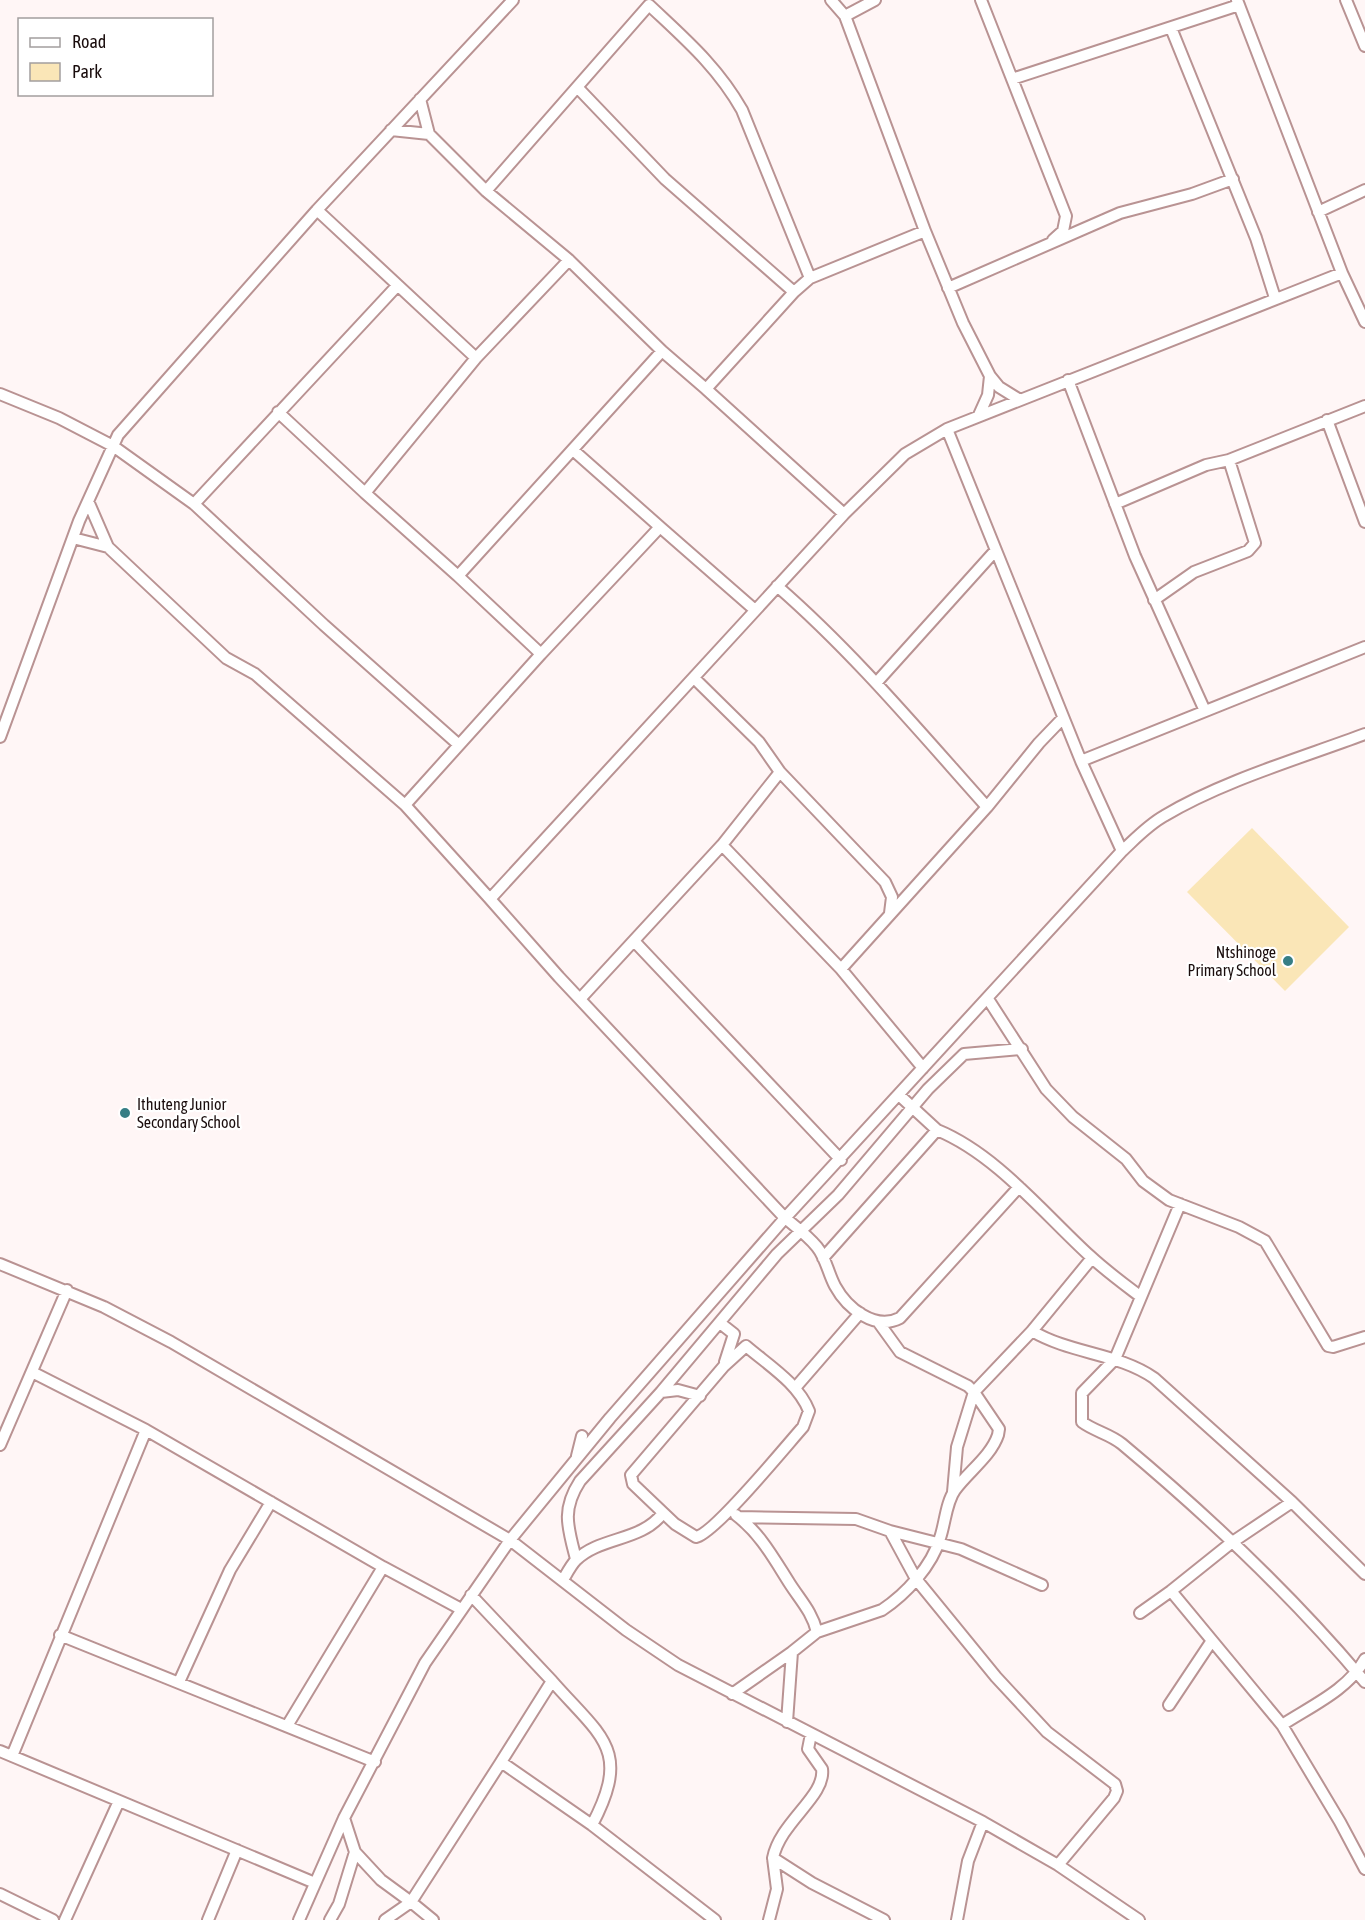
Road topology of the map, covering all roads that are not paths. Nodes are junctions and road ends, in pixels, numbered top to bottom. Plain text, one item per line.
1 (513, 0) edge
2 (831, 0) edge
3 (875, 0) edge
4 (981, 0) edge
5 (1346, 0) edge
6 (646, 2) edge
7 (1238, 2) edge
8 (845, 16) junction
9 (1172, 28) junction
10 (1365, 46) edge
11 (1012, 79) junction
12 (577, 87) junction
13 (420, 99) junction
14 (391, 130) junction
15 (429, 134) junction
16 (1233, 179) junction
17 (1365, 190) edge
18 (486, 191) junction
19 (317, 210) junction
20 (1318, 212) junction
21 (925, 231) junction
22 (1043, 248) junction
23 (569, 260) junction
24 (1342, 273) junction
25 (810, 278) junction
26 (396, 287) junction
27 (948, 288) junction
28 (794, 292) junction
29 (1275, 298) junction
30 (1365, 322) edge
31 (662, 351) junction
32 (476, 358) junction
33 (990, 376) junction
34 (1068, 380) junction
35 (706, 389) junction
36 (0, 394) edge
37 (1020, 400) junction
38 (1365, 406) edge
39 (278, 412) junction
40 (979, 415) junction
41 (1328, 420) junction
42 (947, 429) junction
43 (113, 446) junction
44 (573, 450) junction
45 (1229, 460) junction
46 (365, 493) junction
47 (88, 501) junction
48 (194, 504) junction
49 (1115, 504) junction
50 (844, 514) junction
51 (1365, 522) edge
52 (660, 527) junction
53 (73, 538) junction
54 (108, 547) junction
55 (995, 551) junction
56 (458, 576) junction
57 (777, 586) junction
58 (1154, 600) junction
59 (755, 610) junction
60 (1365, 647) edge
61 (542, 654) junction
62 (694, 678) junction
63 (877, 682) junction
64 (1204, 711) junction
65 (1063, 718) junction
66 (1365, 734) edge
67 (0, 737) edge
68 (459, 745) junction
69 (1081, 761) junction
70 (780, 772) junction
71 (405, 806) junction
72 (987, 807) junction
73 (722, 845) junction
74 (1122, 851) junction
75 (490, 899) junction
76 (890, 913) junction
77 (634, 941) junction
78 (841, 969) junction
79 (580, 999) junction
80 (988, 999) junction
81 (1023, 1049) junction
82 (923, 1068) junction
83 (900, 1095) junction
84 (913, 1107) junction
85 (937, 1130) junction
86 (841, 1160) junction
87 (1019, 1188) junction
88 (1180, 1204) junction
89 (785, 1218) junction
90 (802, 1232) junction
91 (824, 1258) junction
92 (1092, 1258) junction
93 (0, 1264) edge
94 (67, 1290) junction
95 (1140, 1297) junction
96 (860, 1313) junction
97 (720, 1323) junction
98 (879, 1323) junction
99 (1032, 1331) junction
100 (734, 1334) junction
101 (1365, 1336) edge
102 (746, 1346) junction
103 (1115, 1359) junction
104 (724, 1366) junction
105 (32, 1372) junction
106 (795, 1388) junction
107 (661, 1392) junction
108 (974, 1392) junction
109 (700, 1396) junction
110 (146, 1430) junction
111 (582, 1436) dead end
112 (0, 1445) edge
113 (576, 1460) junction
114 (953, 1492) junction
115 (271, 1502) junction
116 (1292, 1502) junction
117 (729, 1509) junction
118 (663, 1513) junction
119 (740, 1517) junction
120 (890, 1531) junction
121 (510, 1540) junction
122 (940, 1542) junction
123 (1231, 1543) junction
124 (576, 1559) junction
125 (383, 1567) junction
126 (1365, 1574) edge
127 (916, 1579) junction
128 (563, 1580) junction
129 (1042, 1585) dead end
130 (1171, 1591) junction
131 (471, 1595) junction
132 (461, 1609) junction
133 (1140, 1613) dead end
134 (817, 1632) junction
135 (60, 1635) junction
136 (1211, 1642) junction
137 (792, 1652) junction
138 (1365, 1659) edge
139 (1357, 1672) junction
140 (552, 1681) junction
141 (179, 1682) junction
142 (1365, 1682) edge
143 (732, 1694) junction
144 (1169, 1705) dead end
145 (787, 1722) junction
146 (1281, 1725) junction
147 (287, 1726) junction
148 (811, 1734) junction
149 (0, 1751) edge
150 (12, 1756) junction
151 (501, 1761) junction
152 (375, 1762) junction
153 (119, 1802) junction
154 (344, 1818) junction
155 (983, 1822) junction
156 (592, 1825) junction
157 (237, 1850) junction
158 (355, 1852) junction
159 (773, 1858) junction
160 (1058, 1865) junction
161 (1365, 1869) edge
162 (315, 1883) junction
163 (0, 1894) edge
164 (411, 1902) junction
165 (53, 1920) edge
166 (64, 1920) edge
167 (208, 1920) edge
168 (299, 1920) edge
169 (330, 1920) edge
170 (385, 1920) edge
171 (433, 1920) edge
172 (715, 1920) edge
173 (769, 1920) edge
174 (884, 1920) edge
175 (957, 1920) edge
176 (1139, 1920) edge

1 - 13 street
2 - 8 street
3 - 8 street
4 - 11 street
5 - 10 street
6 - 12 street
6 - 25 street
7 - 9 street
7 - 20 street
8 - 21 street
9 - 11 street
9 - 16 street
11 - 22 street
12 - 18 street
12 - 28 street
13 - 14 street
13 - 15 street
14 - 15 street
14 - 19 street
15 - 18 street
16 - 22 street
16 - 29 street
17 - 20 street
18 - 23 street
19 - 26 street
19 - 43 street
20 - 24 street
21 - 25 street
21 - 27 street
22 - 27 street
23 - 31 street
23 - 32 street
24 - 29 street
24 - 30 street
25 - 28 street
26 - 32 street
26 - 39 street
27 - 33 street
28 - 35 street
29 - 34 street
31 - 35 street
31 - 44 street
32 - 46 street
33 - 37 street
33 - 40 street
34 - 37 street
34 - 49 street
35 - 50 street
36 - 43 street
37 - 40 street
38 - 41 street
39 - 46 street
39 - 48 street
40 - 42 street
41 - 45 street
41 - 51 street
42 - 50 street
42 - 55 street
43 - 47 street
43 - 48 street
44 - 52 street
44 - 56 street
45 - 49 street
45 - 58 street
46 - 56 street
47 - 53 street
47 - 54 street
48 - 68 street
49 - 58 street
50 - 57 street
52 - 59 street
52 - 61 street
53 - 54 street
53 - 67 street
54 - 71 street
55 - 63 street
55 - 65 street
56 - 61 street
57 - 59 street
57 - 63 street
58 - 64 street
59 - 62 street
60 - 64 street
61 - 68 street
62 - 70 street
62 - 75 street
63 - 72 street
64 - 69 street
65 - 69 street
65 - 72 street
66 - 74 street
68 - 71 street
69 - 74 street
70 - 73 street
70 - 76 street
71 - 75 street
72 - 76 street
73 - 77 street
73 - 78 street
74 - 80 street
75 - 79 street
76 - 78 street
77 - 79 street
77 - 86 street
78 - 82 street
79 - 89 street
80 - 81 street
80 - 82 street
81 - 84 street
81 - 88 street
82 - 83 street
83 - 84 street
83 - 86 street
84 - 85 street
84 - 90 street
85 - 87 street
85 - 91 street
86 - 89 street
87 - 92 street
87 - 98 street
88 - 95 street
88 - 101 street
89 - 90 street
89 - 113 street
90 - 91 street
90 - 97 street
91 - 96 street
92 - 95 street
92 - 99 street
93 - 94 street
94 - 105 street
94 - 121 street
95 - 103 street
96 - 98 street
96 - 106 street
97 - 100 street
97 - 107 street
98 - 108 street
99 - 103 street
99 - 108 street
100 - 102 street
100 - 104 street
102 - 104 street
102 - 106 street
103 - 116 street
103 - 123 street
104 - 109 street
105 - 110 street
105 - 112 street
106 - 117 street
107 - 109 street
107 - 124 street
108 - 114 street
108 - 114 street
109 - 118 street
110 - 115 street
110 - 135 street
111 - 113 street
113 - 121 street
114 - 122 street
115 - 125 street
115 - 141 street
116 - 123 street
116 - 126 street
117 - 118 street
117 - 119 street
118 - 124 street
119 - 120 street
119 - 134 street
120 - 122 street
120 - 127 street
121 - 128 street
121 - 131 street
122 - 127 street
122 - 129 street
123 - 130 street
123 - 139 street
124 - 128 street
125 - 132 street
125 - 147 street
127 - 134 street
127 - 160 street
128 - 143 street
130 - 133 street
130 - 136 street
131 - 132 street
131 - 140 street
132 - 152 street
134 - 137 street
135 - 141 street
135 - 150 street
136 - 144 street
136 - 146 street
137 - 143 street
137 - 145 street
138 - 139 street
139 - 142 street
139 - 146 street
140 - 151 street
140 - 156 street
141 - 147 street
143 - 145 street
145 - 148 street
146 - 161 street
147 - 152 street
148 - 155 street
148 - 159 street
149 - 150 street
150 - 153 street
151 - 156 street
151 - 164 street
152 - 154 street
153 - 157 street
153 - 166 street
154 - 158 street
154 - 162 street
155 - 160 street
155 - 175 street
156 - 172 street
157 - 162 street
157 - 167 street
158 - 164 street
158 - 169 street
159 - 173 street
159 - 174 street
160 - 176 street
162 - 168 street
163 - 165 street
164 - 170 street
164 - 171 street

